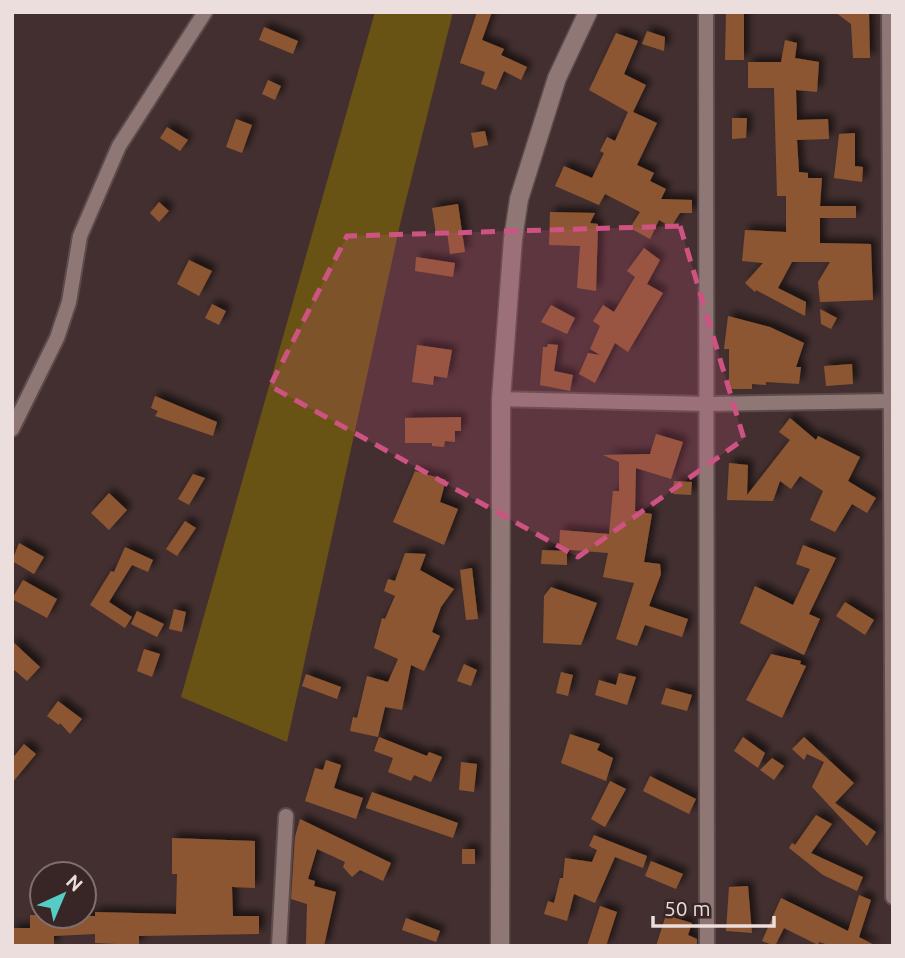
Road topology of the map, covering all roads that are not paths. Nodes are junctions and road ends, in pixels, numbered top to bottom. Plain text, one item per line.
1 (205, 12) edge
2 (588, 12) edge
3 (706, 12) edge
4 (889, 12) edge
5 (501, 399) junction
6 (892, 401) edge
7 (707, 404) junction
8 (12, 429) edge
9 (286, 816) dead end
10 (893, 897) edge
11 (279, 946) edge
12 (500, 946) edge
13 (707, 946) edge

1 - 8 street
2 - 5 street
3 - 7 street
4 - 6 street
5 - 7 street
5 - 12 street
6 - 7 street
6 - 10 street
7 - 13 street
9 - 11 street

